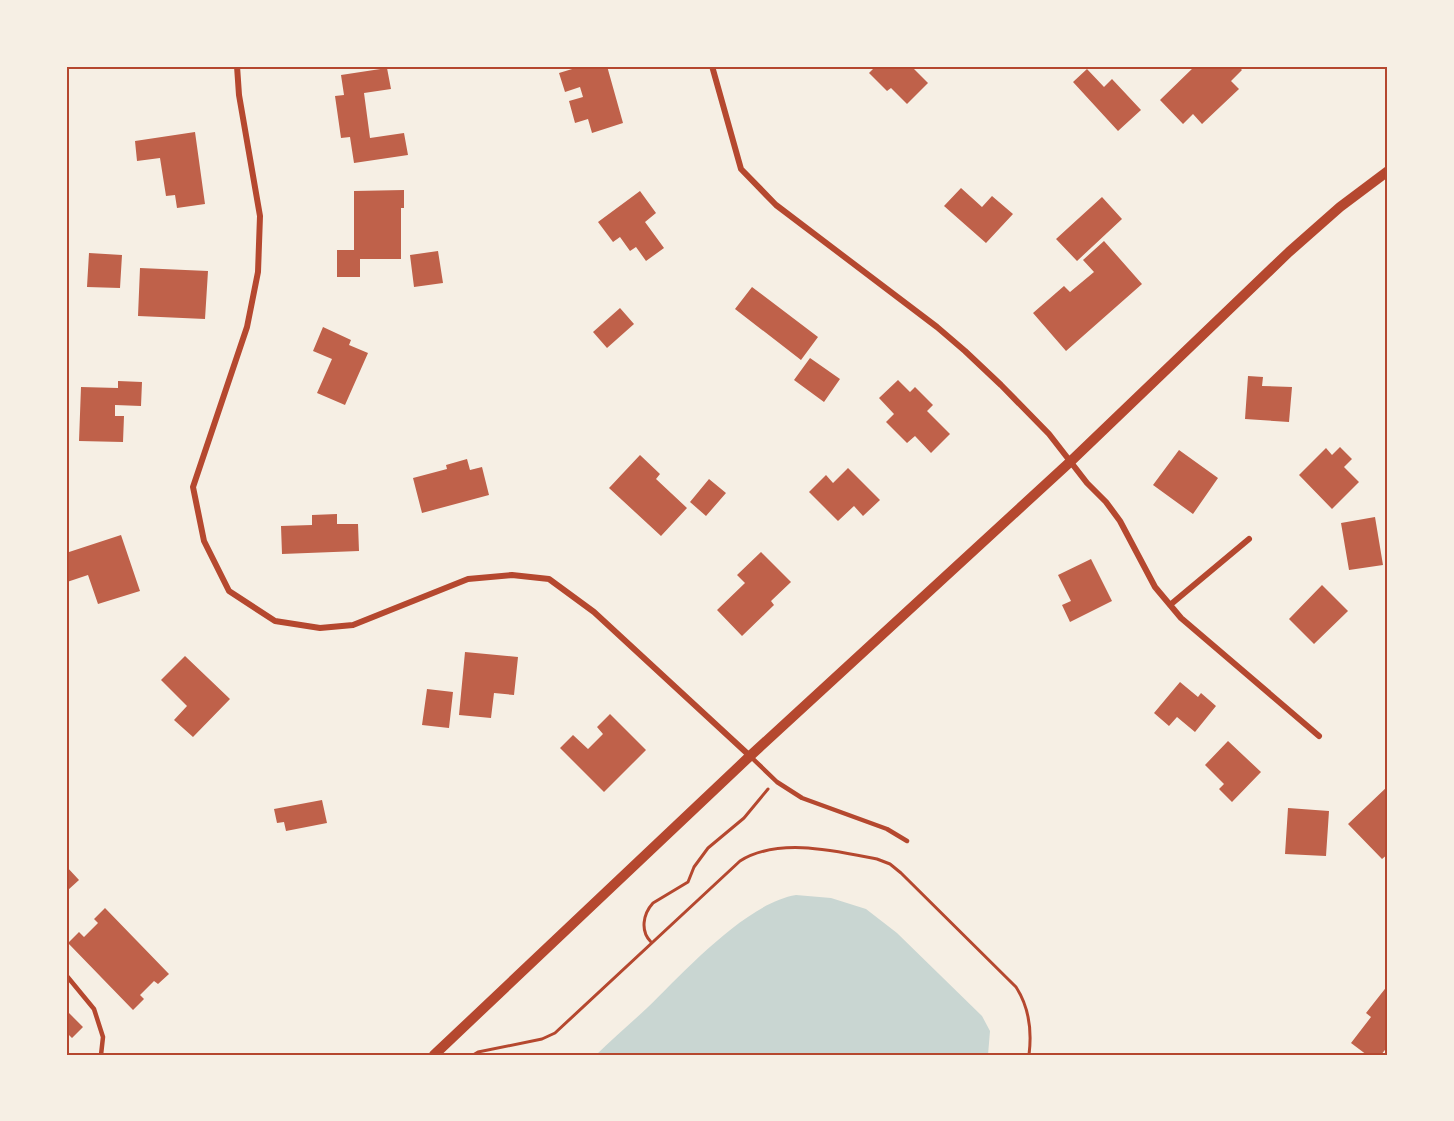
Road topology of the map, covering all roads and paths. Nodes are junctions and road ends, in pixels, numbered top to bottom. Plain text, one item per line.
1 (237, 66) edge
2 (712, 66) edge
3 (1388, 171) edge
4 (1070, 462) junction
5 (1249, 539) dead end
6 (1170, 605) junction
7 (1318, 736) dead end
8 (750, 756) junction
9 (777, 782) junction
10 (907, 841) dead end
11 (651, 942) junction
12 (66, 975) edge
13 (101, 1055) edge
14 (434, 1055) edge
15 (473, 1055) edge
16 (1029, 1055) edge

1 - 8 street
2 - 4 street
3 - 4 street
4 - 6 street
4 - 8 street
5 - 6 street
6 - 7 street
8 - 9 lane
8 - 14 street
9 - 10 lane
9 - 11 path
11 - 15 path
11 - 16 path
12 - 13 lane

